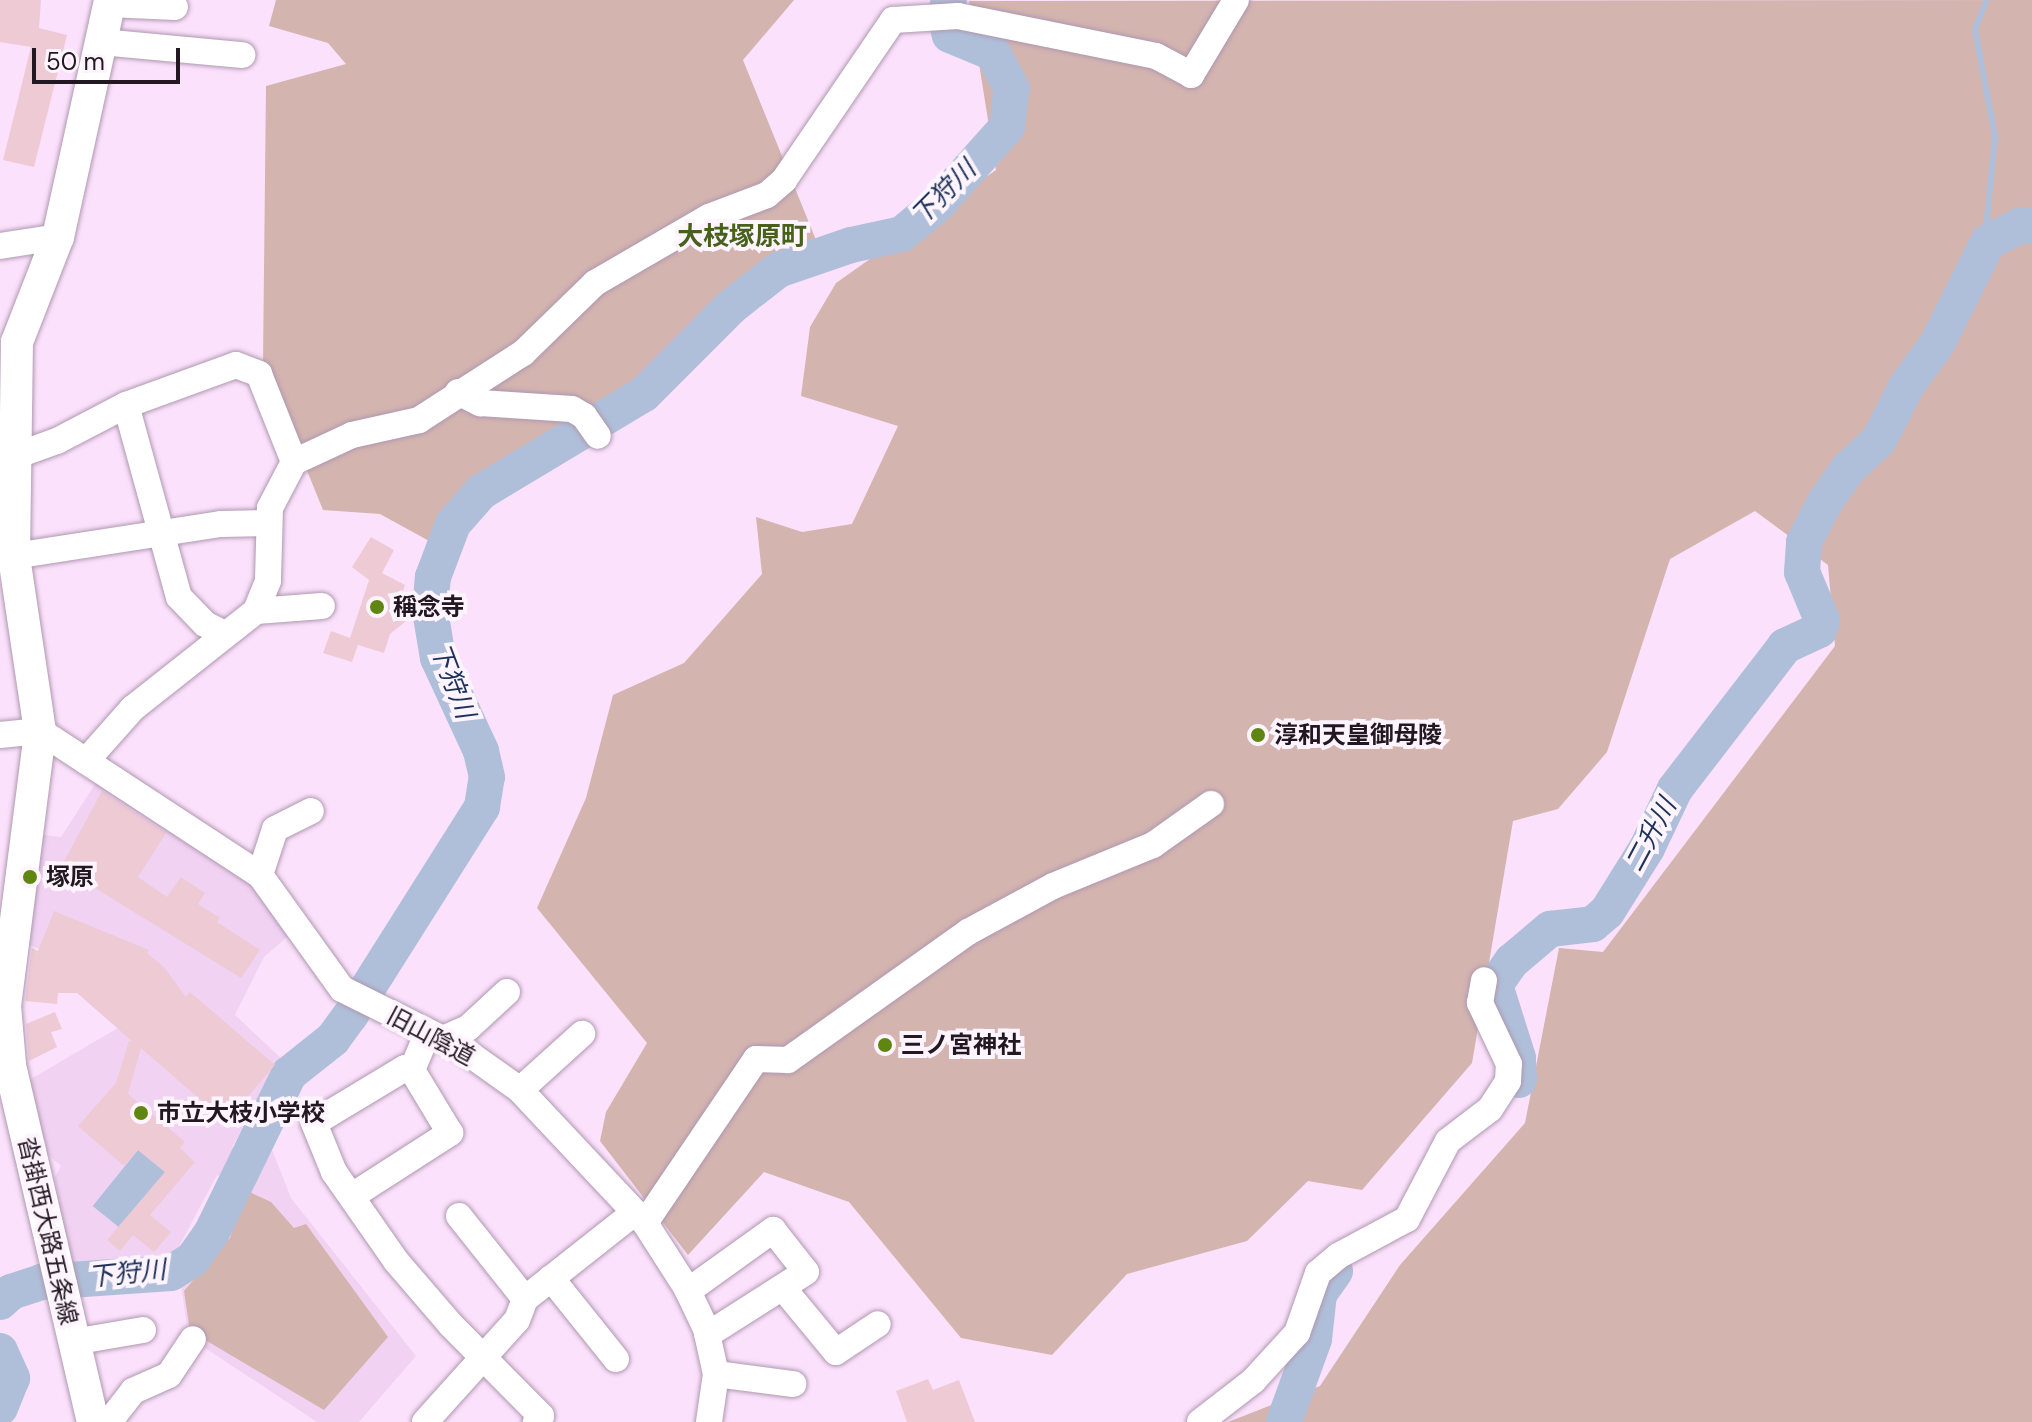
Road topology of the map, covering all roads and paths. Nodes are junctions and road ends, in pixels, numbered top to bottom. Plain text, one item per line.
1 (1236, 0) edge
2 (109, 2) edge
3 (175, 7) dead end
4 (894, 10) edge
5 (101, 42) junction
6 (242, 55) dead end
7 (58, 237) junction
8 (0, 246) edge
9 (458, 392) junction
10 (126, 405) junction
11 (593, 429) dead end
12 (15, 456) junction
13 (294, 462) junction
14 (268, 523) junction
15 (158, 535) junction
16 (14, 556) junction
17 (322, 606) dead end
18 (256, 611) junction
19 (223, 633) junction
20 (40, 731) junction
21 (0, 735) edge
22 (86, 761) junction
23 (1211, 804) dead end
24 (311, 811) dead end
25 (260, 875) junction
26 (1484, 980) dead end
27 (507, 992) dead end
28 (2, 1005) edge
29 (582, 1034) dead end
30 (436, 1035) junction
31 (412, 1070) junction
32 (520, 1090) junction
33 (352, 1196) junction
34 (459, 1216) dead end
35 (640, 1218) junction
36 (551, 1278) junction
37 (783, 1288) junction
38 (688, 1291) junction
39 (525, 1299) junction
40 (878, 1324) dead end
41 (143, 1330) dead end
42 (707, 1335) junction
43 (193, 1339) dead end
44 (73, 1342) junction
45 (484, 1359) junction
46 (616, 1359) dead end
47 (716, 1374) junction
48 (793, 1384) dead end
49 (93, 1422) edge
50 (109, 1422) edge
51 (425, 1422) edge
52 (536, 1422) edge
53 (709, 1422) edge
54 (1200, 1422) edge

1 - 4 street
2 - 3 street
2 - 5 main road, 沓掛西大路五条線
4 - 9 street
5 - 6 street
5 - 7 main road, 沓掛西大路五条線
7 - 8 street
7 - 12 main road, 沓掛西大路五条線
9 - 11 street
9 - 13 street
10 - 12 street
10 - 13 street
10 - 15 street
12 - 16 main road, 沓掛西大路五条線
13 - 14 street
14 - 15 street
14 - 18 street
15 - 16 street
15 - 19 street
16 - 20 main road, 沓掛西大路五条線
17 - 18 street
18 - 19 street
19 - 22 street
20 - 21 street
20 - 22 street, 旧山陰道
20 - 28 main road, 沓掛西大路五条線
22 - 25 street, 旧山陰道
23 - 35 street
24 - 25 street
25 - 30 street, 旧山陰道
26 - 54 street
27 - 30 street
28 - 44 main road, 沓掛西大路五条線
29 - 32 street
30 - 31 street
30 - 32 street, 旧山陰道
31 - 33 street
31 - 33 street
32 - 35 street, 旧山陰道
33 - 45 street
34 - 39 street
35 - 36 street
35 - 38 street, 旧山陰道
36 - 39 street
36 - 46 street
37 - 38 street
37 - 40 street
37 - 42 street
38 - 42 street, 旧山陰道
39 - 45 street
41 - 44 street
42 - 47 street, 旧山陰道
43 - 50 street
44 - 49 main road, 沓掛西大路五条線
45 - 51 street
45 - 52 street
47 - 48 street
47 - 53 street, 旧山陰道

